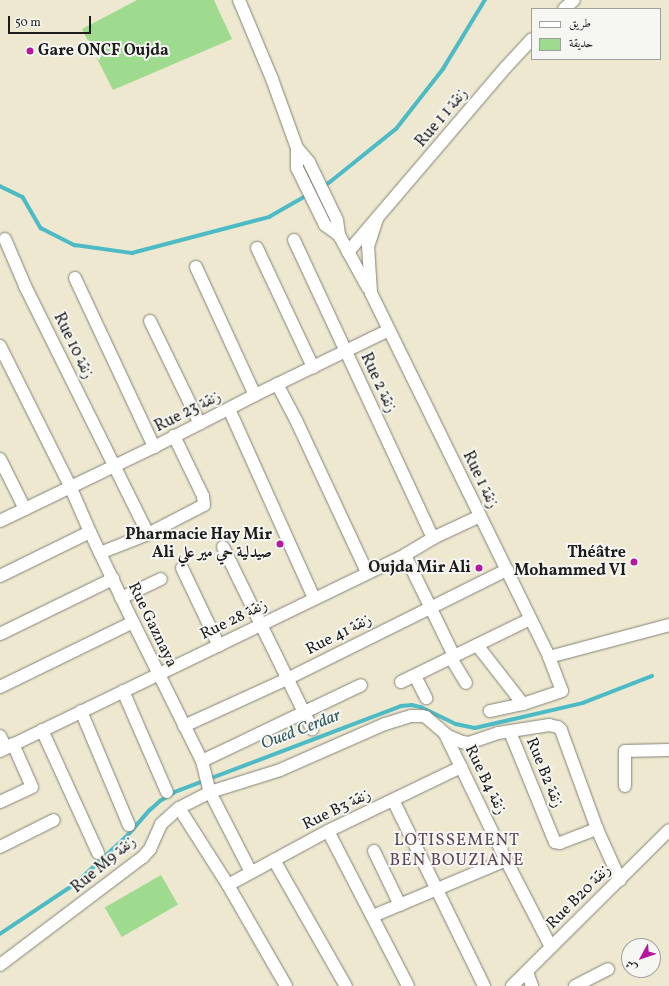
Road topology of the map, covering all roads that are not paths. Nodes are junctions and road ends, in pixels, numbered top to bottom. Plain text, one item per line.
1 (239, 0) edge
2 (574, 0) edge
3 (565, 8) edge
4 (531, 40) edge
5 (297, 148) junction
6 (377, 219) junction
7 (339, 235) junction
8 (5, 239) dead end
9 (294, 240) dead end
10 (257, 248) dead end
11 (348, 252) junction
12 (196, 267) dead end
13 (76, 278) dead end
14 (371, 293) junction
15 (382, 316) joint
16 (150, 321) dead end
17 (389, 330) junction
18 (0, 346) edge
19 (346, 351) junction
20 (312, 367) junction
21 (277, 384) junction
22 (255, 395) junction
23 (230, 409) junction
24 (200, 424) junction
25 (174, 436) junction
26 (154, 447) junction
27 (0, 458) edge
28 (114, 465) junction
29 (70, 486) junction
30 (26, 509) junction
31 (480, 516) junction
32 (0, 521) edge
33 (90, 532) junction
34 (148, 534) junction
35 (433, 538) junction
36 (223, 547) dead end
37 (100, 553) junction
38 (405, 555) junction
39 (182, 568) dead end
40 (507, 570) junction
41 (367, 572) junction
42 (0, 576) edge
43 (113, 579) junction
44 (161, 579) dead end
45 (121, 598) junction
46 (314, 598) junction
47 (430, 607) junction
48 (530, 619) junction
49 (132, 622) junction
50 (261, 625) junction
51 (669, 625) edge
52 (0, 634) edge
53 (478, 645) junction
54 (219, 646) junction
55 (453, 657) junction
56 (549, 657) junction
57 (158, 674) junction
58 (415, 676) junction
59 (287, 679) junction
60 (401, 682) dead end
61 (466, 683) dead end
62 (361, 685) dead end
63 (0, 687) edge
64 (123, 691) junction
65 (426, 698) dead end
66 (523, 704) junction
67 (81, 710) junction
68 (490, 710) dead end
69 (304, 713) junction
70 (184, 726) junction
71 (312, 729) dead end
72 (42, 730) junction
73 (510, 732) junction
74 (445, 733) junction
75 (0, 736) edge
76 (6, 748) edge
77 (669, 750) edge
78 (202, 761) junction
79 (461, 767) junction
80 (624, 786) dead end
81 (209, 790) junction
82 (167, 792) dead end
83 (393, 800) junction
84 (0, 802) edge
85 (179, 808) junction
86 (54, 820) dead end
87 (129, 825) dead end
88 (597, 829) junction
89 (669, 830) edge
90 (328, 831) junction
91 (0, 847) edge
92 (374, 851) dead end
93 (98, 853) dead end
94 (274, 860) junction
95 (506, 860) junction
96 (251, 872) junction
97 (620, 880) junction
98 (228, 885) junction
99 (436, 888) junction
100 (400, 905) junction
101 (373, 916) junction
102 (551, 947) junction
103 (0, 965) edge
104 (608, 969) dead end
105 (527, 972) junction
106 (286, 986) edge
107 (346, 986) edge
108 (408, 986) edge
109 (484, 986) edge
110 (512, 986) edge
111 (532, 986) edge
112 (575, 986) edge

1 - 5 street
2 - 3 street
4 - 6 street, Rue 1 زنقة 1
5 - 7 street
5 - 7 street
6 - 11 street, Rue 1 زنقة 1
6 - 14 street, Rue 1 زنقة 1
7 - 11 street
8 - 28 street, Rue 10 زنقة
9 - 19 street, Rue 2 زنقة
10 - 20 street
11 - 14 street
12 - 22 street
13 - 26 street
14 - 15 street, Rue 1 زنقة 1
15 - 17 street, Rue زنقة 1
16 - 24 street
17 - 19 street, Rue 23 زنقة
17 - 31 street, Rue زنقة 1
18 - 29 street, Rue Gaznaya
19 - 20 street, Rue 23 زنقة
19 - 35 street, Rue 2 زنقة
20 - 21 street, Rue 23 زنقة
21 - 22 street, Rue 23 زنقة
21 - 41 street
22 - 23 street, Rue 23 زنقة
23 - 24 street, Rue 23 زنقة
23 - 46 street
24 - 25 street, Rue 23 زنقة
25 - 26 street, Rue 23 زنقة
25 - 34 street
26 - 28 street, Rue 23 زنقة
27 - 30 street
28 - 29 street, Rue 23 زنقة
28 - 34 street, Rue 10 زنقة
29 - 30 street, Rue 23 زنقة
29 - 33 street, Rue Gaznaya
30 - 32 street, Rue 23 زنقة
31 - 35 street, Rue 28 زنقة
31 - 40 street, Rue زنقة 1
33 - 37 street, Rue Gaznaya
33 - 42 street
34 - 37 street
35 - 38 street, Rue 28 زنقة
36 - 50 street
37 - 43 street, Rue Gaznaya
38 - 41 street, Rue 28 زنقة
38 - 47 street
39 - 54 street
40 - 47 street, Rue 41 زنقة
40 - 48 street, Rue زنقة 1
41 - 46 street, Rue 28 زنقة
43 - 45 street, Rue Gaznaya
43 - 52 street
44 - 45 street
45 - 49 street, Rue Gaznaya
46 - 50 street, Rue 28 زنقة
47 - 55 street
47 - 59 street, Rue 41 زنقة
48 - 53 street
48 - 56 street, Rue زنقة 1
49 - 57 street, Rue Gaznaya
49 - 63 street
50 - 54 street, Rue 28 زنقة
50 - 59 street
51 - 56 street
53 - 55 street
53 - 66 street
54 - 57 street, Rue 28 زنقة
55 - 58 street
55 - 61 street
56 - 66 street
57 - 64 street, Rue 28 زنقة
57 - 70 street, Rue Gaznaya
58 - 60 street
58 - 65 street
59 - 69 street
59 - 70 street, Rue 41 زنقة
62 - 69 street
64 - 67 street, Rue 28 زنقة
64 - 82 street
66 - 68 street
67 - 72 street, Rue 28 زنقة
67 - 87 street
69 - 71 street
69 - 78 street
70 - 78 street, Rue Gaznaya
72 - 76 street, Rue 28 زنقة
72 - 93 street
73 - 74 street, Rue M9 زنقة
73 - 88 street, Rue B2 زنقة
73 - 88 street, Rue B2 زنقة
74 - 79 street, Rue B4 زنقة
74 - 81 street, Rue M9 زنقة
75 - 76 street
76 - 84 street
77 - 80 street
78 - 81 street, Rue Gaznaya
79 - 83 street, Rue B3 زنقة
79 - 95 street, Rue B4 زنقة
81 - 85 street, Rue M9 زنقة
81 - 96 street, Rue Gaznaya
83 - 90 street, Rue B3 زنقة
83 - 99 street
85 - 98 street
85 - 103 street, Rue M9 زنقة
86 - 91 street
88 - 97 street, Rue B2 زنقة
89 - 97 street, Rue B20 زنقة
90 - 94 street, Rue B3 زنقة
90 - 101 street
92 - 100 street
94 - 96 street, Rue B3 زنقة
94 - 107 street
95 - 99 street
95 - 102 street, Rue B4 زنقة
96 - 98 street, Rue B3 زنقة
97 - 102 street, Rue B20 زنقة
98 - 106 street
99 - 100 street
99 - 109 street
100 - 101 street
101 - 108 street
102 - 105 street, Rue B20 زنقة
104 - 112 street
105 - 110 street, Rue B20 زنقة
105 - 111 street

